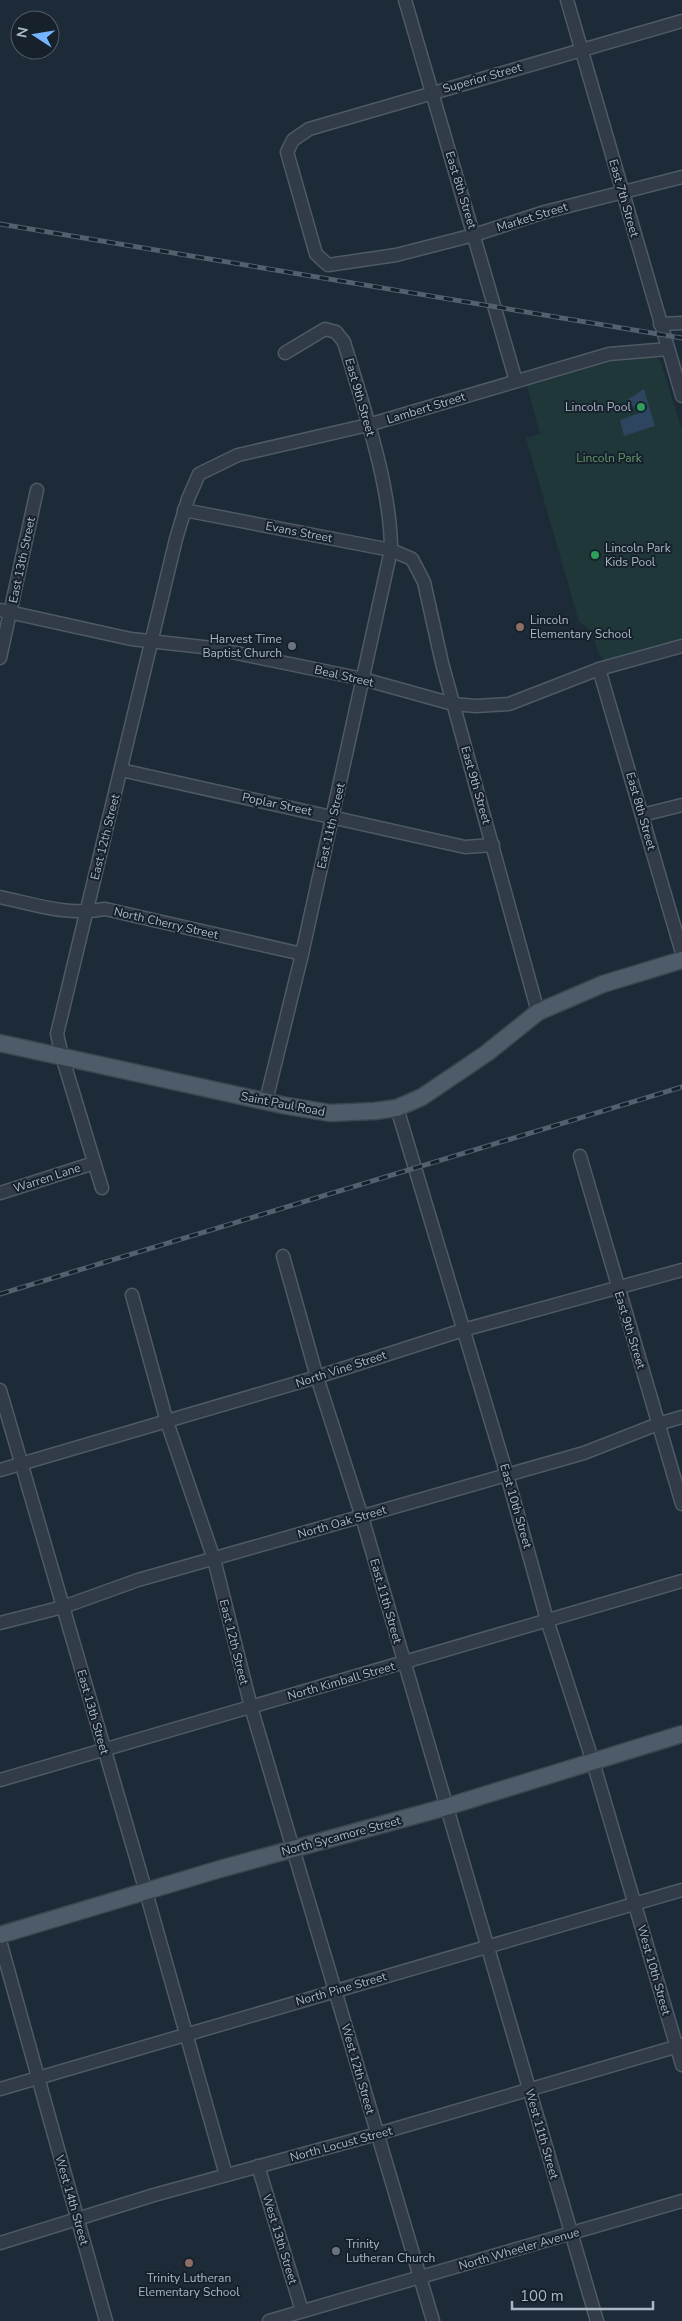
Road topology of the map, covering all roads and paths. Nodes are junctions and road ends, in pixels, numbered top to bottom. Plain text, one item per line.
1 (405, 0) edge
2 (567, 0) edge
3 (682, 21) edge
4 (581, 50) junction
5 (431, 92) junction
6 (682, 177) edge
7 (623, 192) junction
8 (474, 234) junction
9 (325, 262) joint
10 (682, 323) edge
11 (660, 324) junction
12 (668, 349) junction
13 (285, 353) dead end
14 (516, 381) junction
15 (682, 396) edge
16 (368, 426) junction
17 (194, 485) joint
18 (37, 490) dead end
19 (184, 510) junction
20 (391, 550) junction
21 (412, 559) joint
22 (5, 611) edge
23 (152, 641) junction
24 (682, 646) edge
25 (0, 658) edge
26 (599, 670) junction
27 (364, 678) junction
28 (453, 704) junction
29 (121, 770) junction
30 (682, 805) edge
31 (642, 815) junction
32 (333, 816) junction
33 (493, 845) junction
34 (0, 897) edge
35 (86, 913) junction
36 (302, 954) junction
37 (682, 954) edge
38 (682, 960) edge
39 (538, 1012) junction
40 (0, 1042) edge
41 (62, 1056) junction
42 (266, 1101) junction
43 (397, 1108) junction
44 (580, 1156) dead end
45 (94, 1163) junction
46 (102, 1188) dead end
47 (0, 1193) edge
48 (283, 1256) dead end
49 (682, 1270) edge
50 (618, 1288) junction
51 (132, 1295) dead end
52 (463, 1330) junction
53 (317, 1377) junction
54 (0, 1390) edge
55 (682, 1417) edge
56 (167, 1422) junction
57 (658, 1424) junction
58 (22, 1464) junction
59 (0, 1470) edge
60 (508, 1475) junction
61 (682, 1504) edge
62 (362, 1517) junction
63 (214, 1559) junction
64 (682, 1581) edge
65 (63, 1607) junction
66 (547, 1620) junction
67 (0, 1623) edge
68 (403, 1663) junction
69 (251, 1707) junction
70 (682, 1734) edge
71 (104, 1750) junction
72 (593, 1762) junction
73 (0, 1780) edge
74 (446, 1807) junction
75 (294, 1850) junction
76 (682, 1890) edge
77 (146, 1892) junction
78 (634, 1904) junction
79 (0, 1935) edge
80 (0, 1941) edge
81 (487, 1947) junction
82 (335, 1990) junction
83 (186, 2034) junction
84 (679, 2046) edge
85 (682, 2066) edge
86 (38, 2078) junction
87 (0, 2089) edge
88 (529, 2090) junction
89 (378, 2134) junction
90 (258, 2166) junction
91 (226, 2175) junction
92 (682, 2201) edge
93 (78, 2219) junction
94 (571, 2234) junction
95 (0, 2243) edge
96 (420, 2278) junction
97 (302, 2312) junction
98 (106, 2321) edge
99 (269, 2321) edge
100 (433, 2321) edge
101 (597, 2321) edge

1 - 5 street, East 8th Street
2 - 4 street, East 7th Street
3 - 4 street, Superior Street
4 - 5 street, Superior Street
4 - 7 street, East 7th Street
5 - 8 street, East 8th Street
5 - 9 street, Superior Street
6 - 7 street, Market Street
7 - 8 street, Market Street
7 - 11 street, East 7th Street
8 - 9 street, Market Street
8 - 14 street, East 8th Street
10 - 11 street
11 - 12 street, East 7th Street
12 - 14 street, Lambert Street
12 - 15 street, East 7th Street
13 - 16 street, East 9th Street
14 - 16 street, Lambert Street
16 - 17 street, Lambert Street
16 - 20 street, East 9th Street
17 - 19 street, East 12th Street
18 - 22 street, East 13th Street
19 - 20 street, Evans Street
19 - 23 street, East 12th Street
20 - 21 street, Evans Street
20 - 27 street, East 11th Street
21 - 28 street, East 9th Street
22 - 23 street, Beal Street
22 - 25 street, East 13th Street
23 - 27 street, Beal Street
23 - 29 street, East 12th Street
24 - 26 street, Beal Street
26 - 28 street, Beal Street
26 - 31 street, East 8th Street
27 - 28 street, Beal Street
27 - 32 street, East 11th Street
28 - 33 street, East 9th Street
29 - 32 street, Poplar Street
29 - 35 street, East 12th Street
30 - 31 street
31 - 37 street, East 8th Street
32 - 33 street, Poplar Street
32 - 36 street, East 11th Street
33 - 39 street, East 9th Street
34 - 35 street, North Cherry Street
35 - 36 street, North Cherry Street
35 - 41 street, East 12th Street
36 - 42 street, East 11th Street
38 - 39 main road, Saint Paul Road
39 - 43 main road, Saint Paul Road
40 - 41 main road, Saint Paul Road
41 - 42 main road, Saint Paul Road
41 - 45 street, East 12th Street
42 - 43 main road, Saint Paul Road
43 - 52 street, East 10th Street
44 - 50 street, East 9th Street
45 - 46 street, East 12th Street
45 - 47 street, Warren Lane
48 - 53 street, East 11th Street
49 - 50 street, North Vine Street
50 - 52 street, North Vine Street
50 - 57 street, East 9th Street
51 - 56 street, East 12th Street
52 - 53 street, North Vine Street
52 - 60 street, East 10th Street
53 - 56 street, North Vine Street
53 - 62 street, East 11th Street
54 - 58 street, East 13th Street
55 - 57 street, North Oak Street
56 - 58 street, North Vine Street
56 - 63 street, East 12th Street
57 - 60 street, North Oak Street
57 - 61 street, East 9th Street
58 - 59 street, North Vine Street
58 - 65 street, East 13th Street
60 - 62 street, North Oak Street
60 - 66 street, East 10th Street
62 - 63 street, North Oak Street
62 - 68 street, East 11th Street
63 - 65 street, North Oak Street
63 - 69 street, East 12th Street
64 - 66 street, North Kimball Street
65 - 67 street, North Oak Street
65 - 71 street, East 13th Street
66 - 68 street, North Kimball Street
66 - 72 street, East 10th Street
68 - 69 street, North Kimball Street
68 - 74 street, East 11th Street
69 - 71 street, North Kimball Street
69 - 75 street, East 12th Street
70 - 72 main road, North Sycamore Street
71 - 73 street, North Kimball Street
71 - 77 street, East 13th Street
72 - 74 main road, North Sycamore Street
72 - 78 street, East 10th Street
74 - 75 main road, North Sycamore Street
74 - 81 street, East 11th Street
75 - 77 main road, North Sycamore Street
75 - 82 street, East 12th Street
76 - 78 street, North Pine Street
77 - 79 main road, North Sycamore Street
77 - 83 street, East 13th Street
78 - 81 street, North Pine Street
78 - 84 street, West 10th Street
80 - 86 street, West 14th Street
81 - 82 street, North Pine Street
81 - 88 street, West 11th Street
82 - 83 street, North Pine Street
82 - 89 street, West 12th Street
83 - 86 street, North Pine Street
83 - 91 street
84 - 85 street, West 10th Street
84 - 88 street, North Locust Street
86 - 87 street, North Pine Street
86 - 93 street, West 14th Street
88 - 89 street, North Locust Street
88 - 94 street, West 11th Street
89 - 90 street, North Locust Street
89 - 96 street, West 12th Street
90 - 91 street, North Locust Street
90 - 97 street, West 13th Street
91 - 93 street, North Locust Street
92 - 94 street, North Wheeler Avenue
93 - 95 street, North Locust Street
93 - 98 street, West 14th Street
94 - 96 street, North Wheeler Avenue
94 - 101 street, West 11th Street
96 - 97 street, North Wheeler Avenue
96 - 100 street, West 12th Street
97 - 99 street, North Wheeler Avenue

